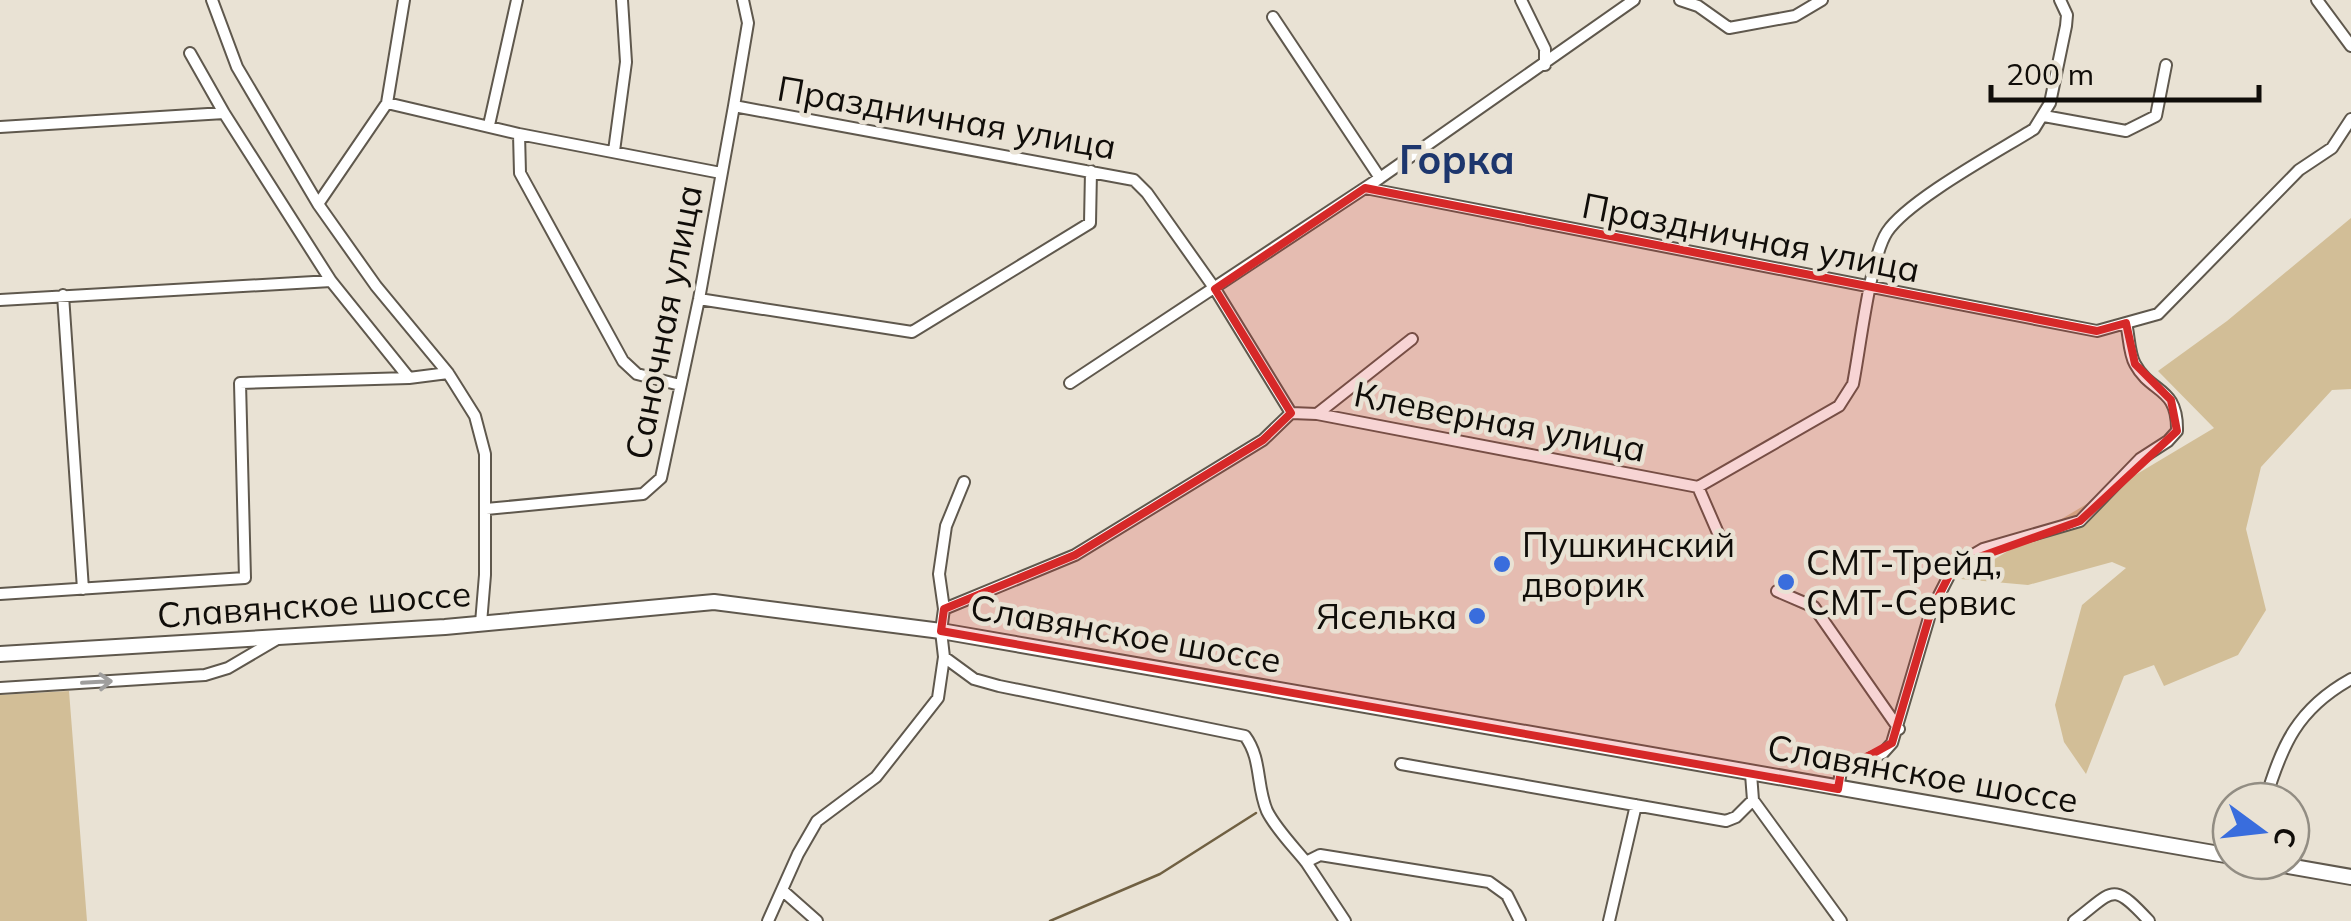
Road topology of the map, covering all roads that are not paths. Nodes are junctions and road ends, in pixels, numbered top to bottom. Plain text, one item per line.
1 (212, 0) edge
2 (404, 0) edge
3 (517, 0) edge
4 (622, 0) edge
5 (743, 0) edge
6 (1521, 0) edge
7 (1634, 0) edge
8 (1680, 0) edge
9 (1822, 0) edge
10 (2060, 0) edge
11 (2317, 0) edge
12 (1274, 18) dead end
13 (2351, 46) edge
14 (190, 53) dead end
15 (2166, 65) dead end
16 (1545, 66) junction
17 (388, 103) junction
18 (734, 106) junction
19 (224, 113) junction
20 (2044, 116) junction
21 (2351, 119) edge
22 (488, 125) junction
23 (0, 127) edge
24 (519, 134) junction
25 (614, 150) junction
26 (1090, 171) junction
27 (721, 173) junction
28 (1380, 178) junction
29 (1365, 188) junction
30 (318, 204) junction
31 (331, 281) junction
32 (1215, 289) junction
33 (1870, 289) junction
34 (63, 295) junction
35 (700, 299) junction
36 (0, 300) edge
37 (2126, 323) junction
38 (1412, 338) dead end
39 (448, 373) junction
40 (409, 378) junction
41 (1070, 382) dead end
42 (680, 384) junction
43 (1291, 412) junction
44 (1318, 414) junction
45 (964, 482) dead end
46 (1698, 487) junction
47 (486, 509) junction
48 (1718, 533) dead end
49 (83, 589) junction
50 (1777, 591) dead end
51 (0, 594) edge
52 (944, 609) junction
53 (481, 623) junction
54 (940, 631) junction
55 (280, 638) junction
56 (0, 654) edge
57 (944, 657) junction
58 (2351, 679) edge
59 (0, 688) edge
60 (1899, 729) junction
61 (1401, 764) dead end
62 (1752, 774) junction
63 (2270, 781) edge
64 (1838, 789) junction
65 (1753, 800) junction
66 (1636, 804) junction
67 (2211, 853) edge
68 (1306, 862) junction
69 (2311, 869) edge
70 (2351, 876) edge
71 (782, 890) junction
72 (768, 921) edge
73 (816, 921) edge
74 (1345, 921) edge
75 (1520, 921) edge
76 (1609, 921) edge
77 (1841, 921) edge
78 (2074, 921) edge
79 (2150, 921) edge

1 - 30 street
2 - 17 street
3 - 22 street
4 - 25 street
5 - 18 street, Саночная улица
6 - 16 street
7 - 16 street
8 - 9 street
10 - 20 street
11 - 13 street
12 - 28 street
14 - 19 street
15 - 20 street
16 - 28 street
17 - 22 street
17 - 30 street
18 - 26 street, Праздничная улица
18 - 27 street, Саночная улица
19 - 23 street
19 - 31 street
20 - 33 street
21 - 37 street
22 - 24 street
24 - 25 street
24 - 42 street
25 - 27 street
26 - 32 street, Праздничная улица
26 - 35 street
27 - 35 street, Саночная улица
28 - 29 street
29 - 32 street
29 - 33 street, Праздничная улица
30 - 39 street
31 - 34 street
31 - 40 street
32 - 41 street
32 - 43 street, Праздничная улица
33 - 37 street, Праздничная улица
33 - 46 street
34 - 36 street
34 - 49 street
35 - 42 street, Саночная улица
37 - 60 street
38 - 44 street
39 - 40 street
39 - 47 street
40 - 49 street
42 - 47 street, Саночная улица
43 - 44 street, Клеверная улица
43 - 52 street
44 - 46 street, Клеверная улица
45 - 52 street
46 - 48 street
47 - 53 street
49 - 51 street
50 - 60 street
52 - 54 street
53 - 54 main road, Славянское шоссе
53 - 55 main road, Славянское шоссе
54 - 57 street
54 - 62 main road, Славянское шоссе
55 - 56 main road, Славянское шоссе
59 -> 55 street
57 - 68 street
57 - 71 street
58 - 63 street
60 - 64 street
61 - 66 street
62 - 64 main road, Славянское шоссе
62 - 65 street
64 - 67 main road, Славянское шоссе
65 - 66 street
65 - 77 street
66 - 76 street
68 - 74 street
68 - 75 street
69 - 70 main road
71 - 72 street
71 - 73 street
78 - 79 street

